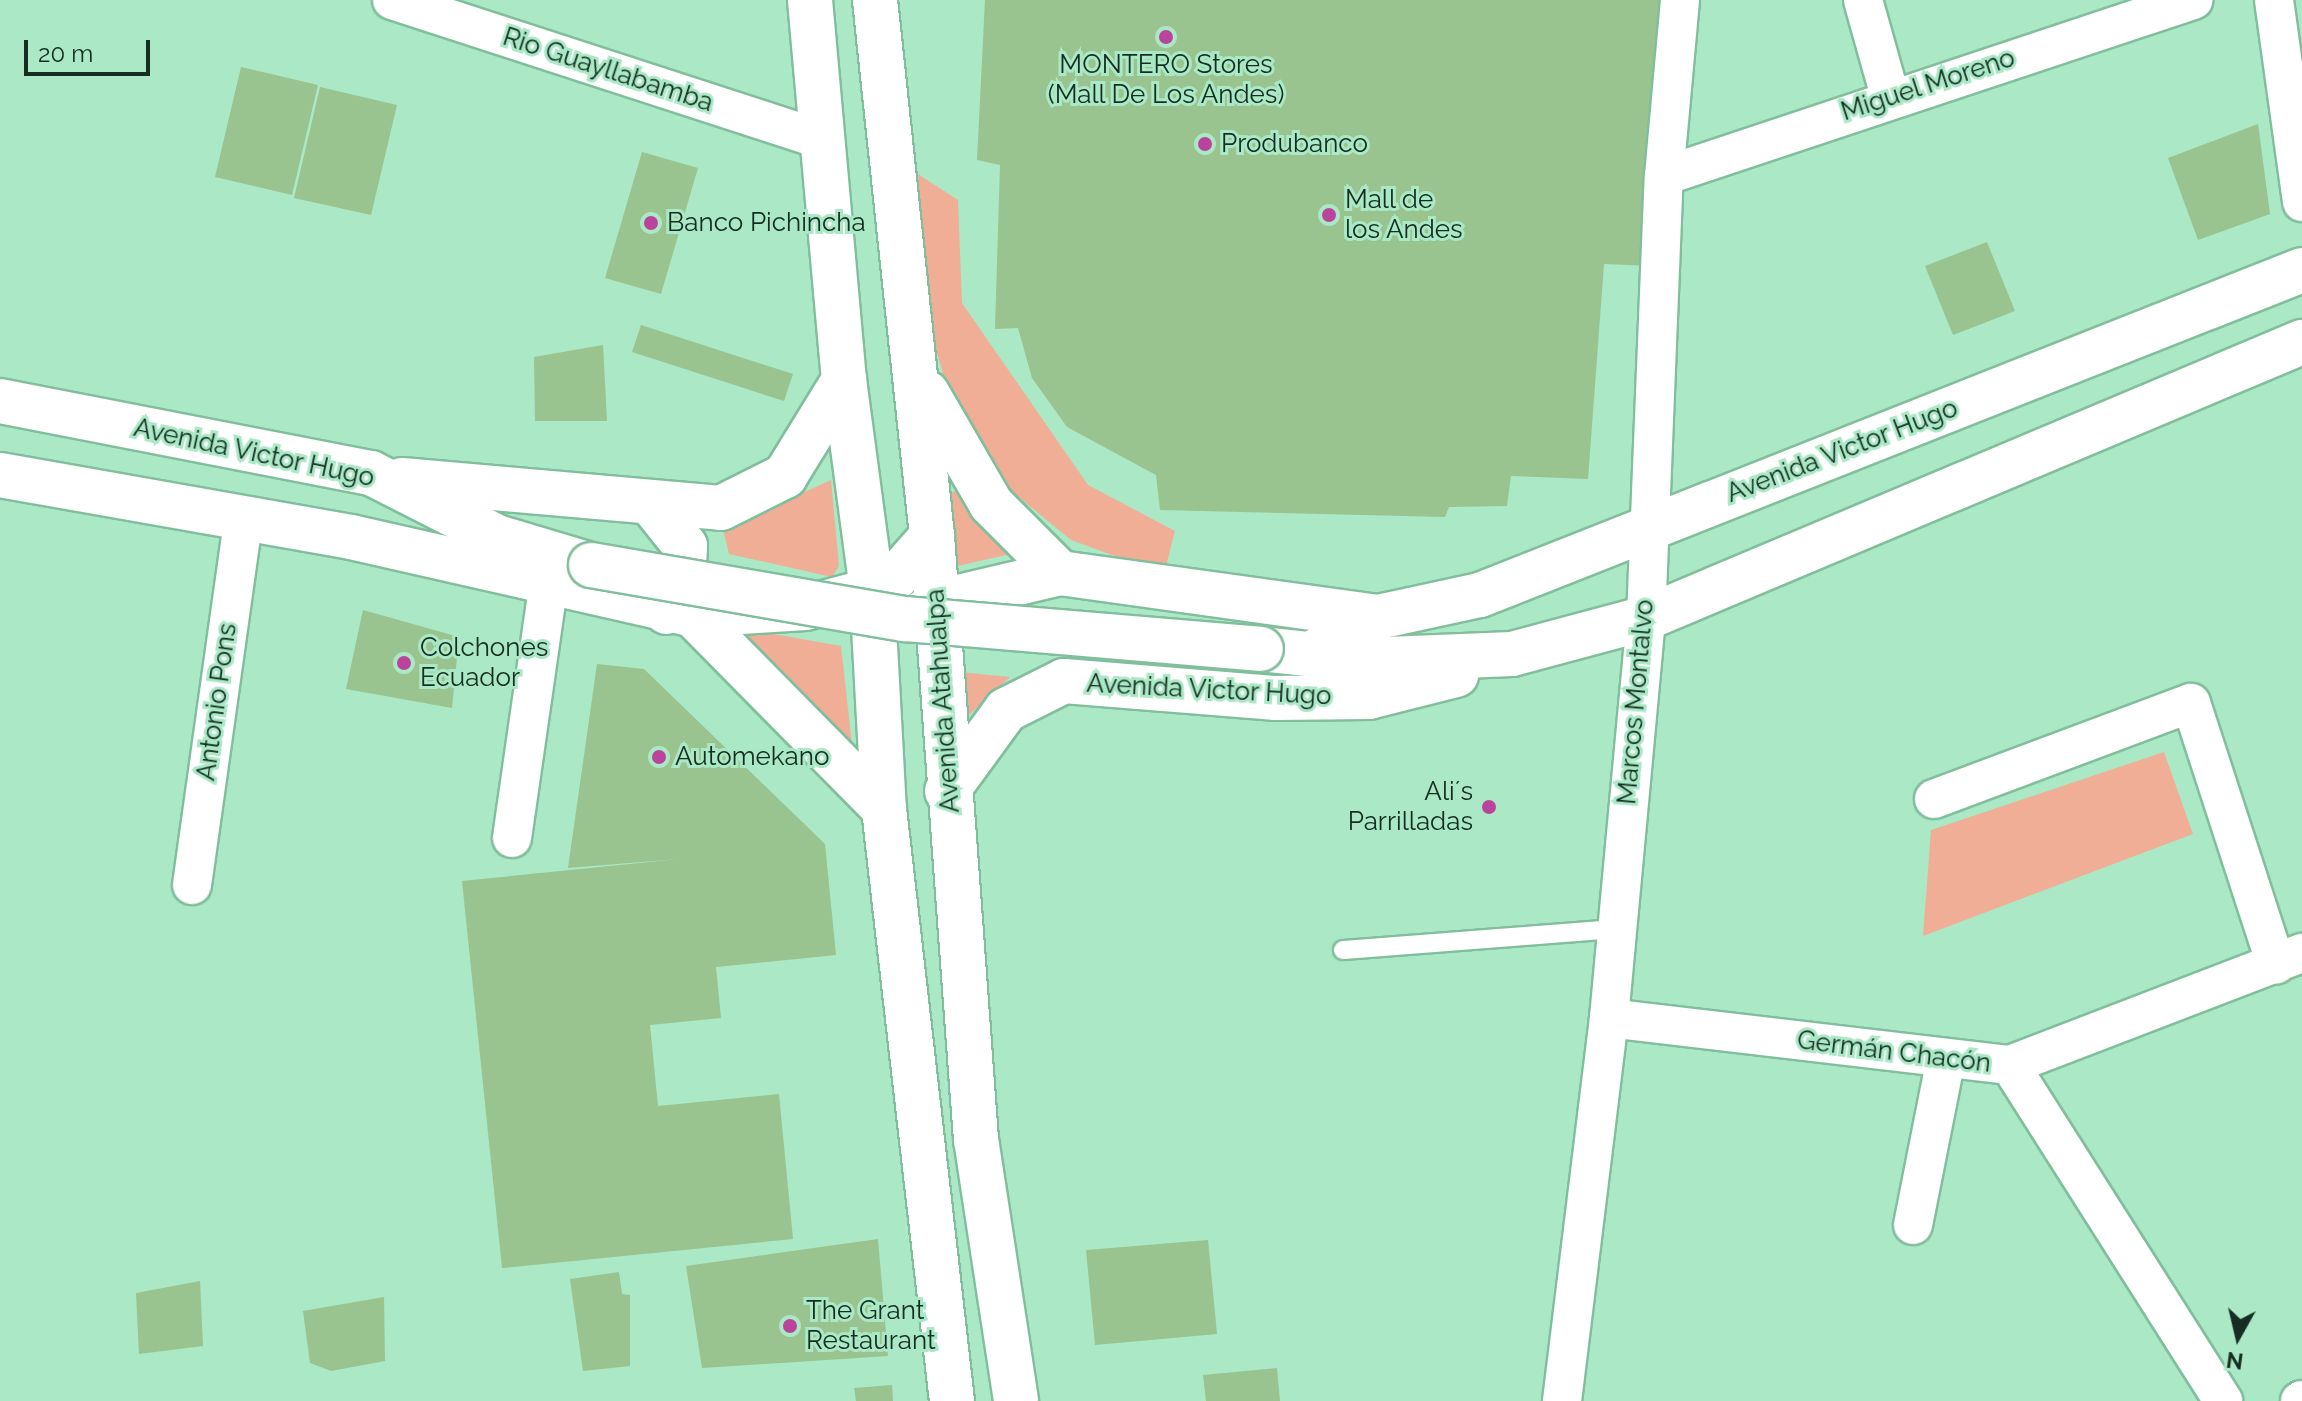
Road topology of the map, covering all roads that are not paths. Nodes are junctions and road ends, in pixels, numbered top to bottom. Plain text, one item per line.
1 (392, 0) edge
2 (810, 0) edge
3 (875, 0) edge
4 (1680, 0) edge
5 (1863, 0) edge
6 (2193, 0) edge
7 (2274, 0) edge
8 (1890, 96) junction
9 (824, 140) junction
10 (1664, 176) junction
11 (2302, 202) edge
12 (2302, 270) edge
13 (2302, 342) edge
14 (914, 366) junction
15 (844, 380) junction
16 (0, 401) edge
17 (0, 475) edge
18 (379, 478) junction
19 (654, 507) junction
20 (243, 520) junction
21 (1645, 528) junction
22 (932, 536) junction
23 (351, 537) junction
24 (497, 537) junction
25 (1078, 575) junction
26 (548, 587) junction
27 (872, 590) junction
28 (938, 602) junction
29 (680, 613) junction
30 (1378, 617) junction
31 (1646, 618) junction
32 (1316, 651) junction
33 (876, 652) junction
34 (1512, 654) junction
35 (1064, 681) junction
36 (947, 791) junction
37 (1934, 799) dead end
38 (884, 809) junction
39 (512, 838) dead end
40 (192, 885) dead end
41 (1616, 929) junction
42 (1343, 950) dead end
43 (2289, 959) edge
44 (1609, 1018) junction
45 (1946, 1058) junction
46 (2010, 1065) junction
47 (1913, 1225) dead end
48 (952, 1401) edge
49 (1016, 1401) edge
50 (1562, 1401) edge
51 (2223, 1401) edge

1 - 9 street, Rio Guayllabamba
2 - 9 main road
3 - 14 main road, Avenida Atahualpa
4 - 10 street, Marcos Montalvo
5 - 8 street
6 - 8 street, Miguel Moreno
7 - 11 street
8 - 10 street, Miguel Moreno
9 - 15 main road
10 - 21 street, Marcos Montalvo
12 - 21 main road, Avenida Victor Hugo
13 - 31 main road, Avenida Victor Hugo
14 - 22 main road, Avenida Atahualpa
14 - 25 main road
15 - 19 main road
15 - 27 main road
16 - 18 main road, Avenida Victor Hugo
17 - 20 main road, Avenida Victor Hugo
18 - 19 main road
18 - 24 main road, Avenida Victor Hugo
19 - 29 main road
20 - 23 main road, Avenida Victor Hugo
20 - 40 street, Antonio Pons
21 - 30 main road, Avenida Victor Hugo
21 - 31 street, Marcos Montalvo
22 - 27 main road, Avenida Victor Hugo
22 - 28 main road, Avenida Atahualpa
23 - 24 main road, Avenida Victor Hugo
23 - 26 main road, Avenida Victor Hugo
24 - 32 main road, Avenida Victor Hugo, bridge
25 - 28 main road, Avenida Victor Hugo
25 - 30 main road, Avenida Victor Hugo
25 - 35 main road
26 - 29 main road, Avenida Victor Hugo
26 - 39 street
27 - 29 main road, Avenida Victor Hugo
27 - 33 main road
28 - 33 main road
28 - 36 main road, Avenida Atahualpa
29 - 38 main road
30 - 32 main road, Avenida Victor Hugo
31 - 34 main road, Avenida Victor Hugo
31 - 41 street, Marcos Montalvo
32 - 34 main road, Avenida Victor Hugo
33 - 38 main road
34 - 35 main road, Avenida Victor Hugo
35 - 36 main road, Avenida Victor Hugo
36 - 49 main road, Avenida Atahualpa
37 - 43 street
38 - 48 main road
41 - 42 lane
41 - 44 street, Marcos Montalvo
43 - 46 street, Germán Chacón
44 - 45 street, Germán Chacón
44 - 50 street, Marcos Montalvo
45 - 46 street, Germán Chacón
45 - 47 street
46 - 51 street

